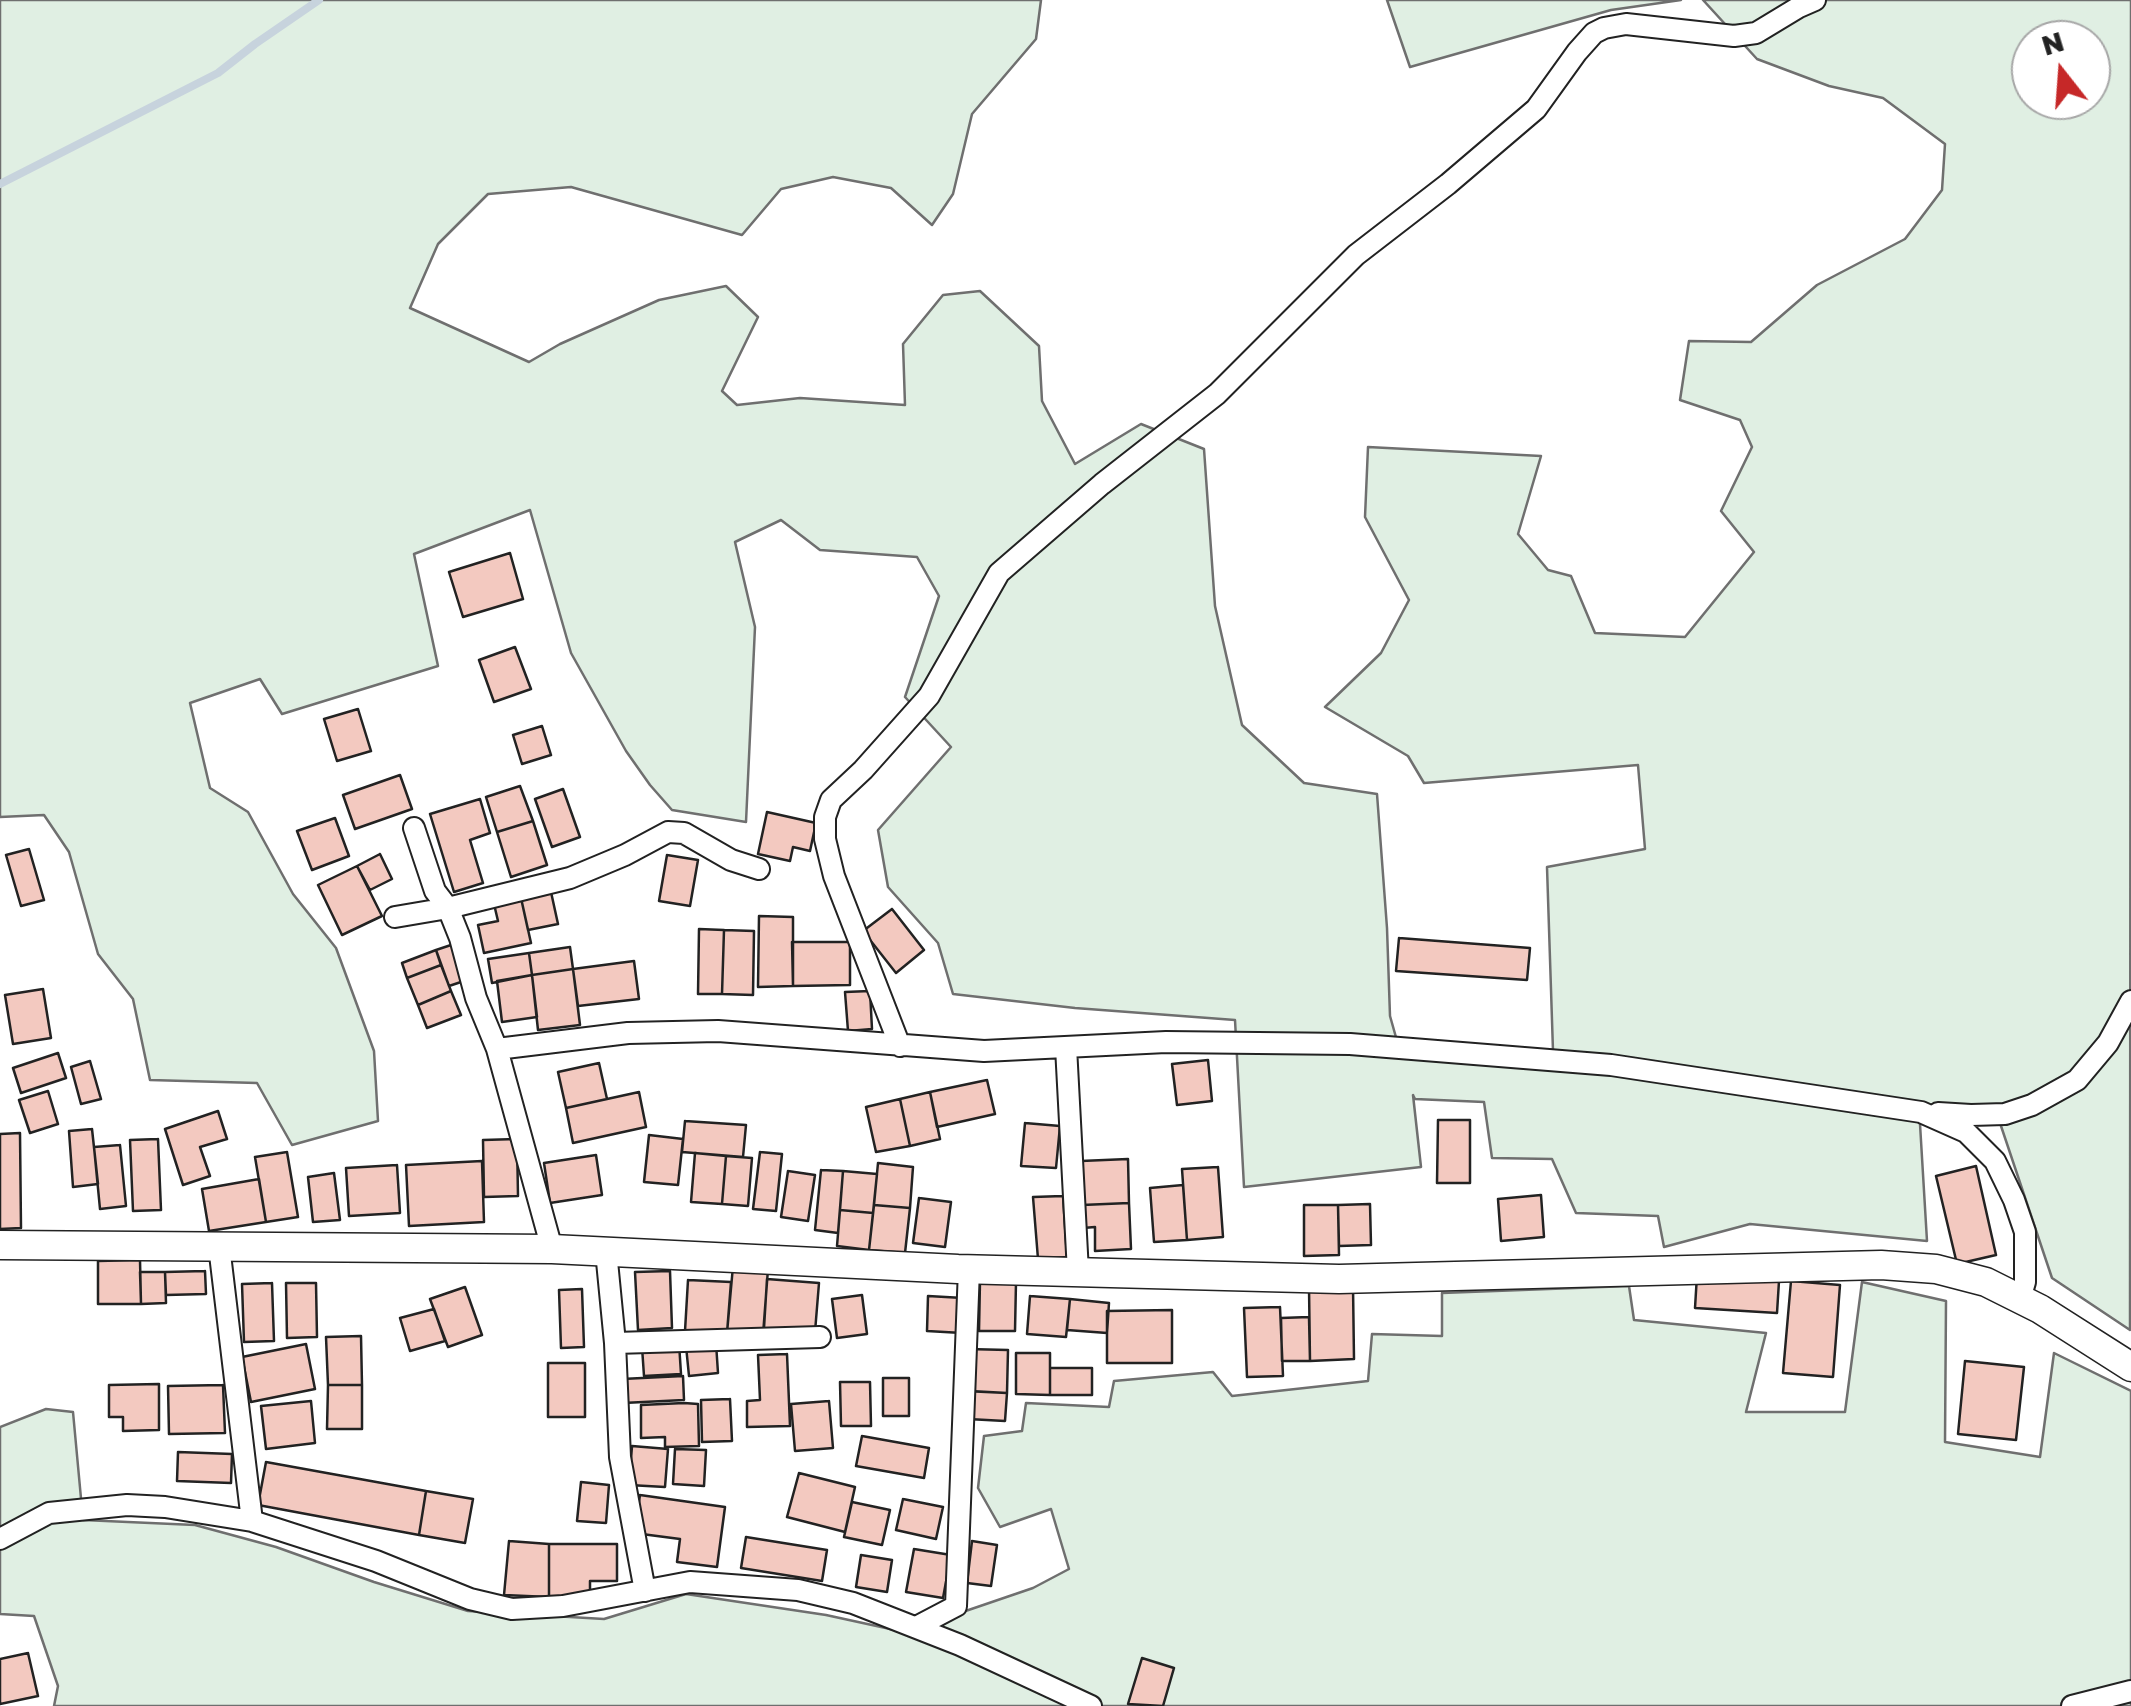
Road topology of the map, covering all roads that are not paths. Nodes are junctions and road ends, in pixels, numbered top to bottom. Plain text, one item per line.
1 (1815, 0) edge
2 (414, 828) dead end
3 (759, 869) dead end
4 (448, 908) junction
5 (396, 916) dead end
6 (2131, 1001) edge
7 (900, 1046) junction
8 (1066, 1047) junction
9 (497, 1050) junction
10 (1920, 1112) junction
11 (0, 1244) edge
12 (219, 1246) junction
13 (552, 1249) junction
14 (606, 1251) junction
15 (969, 1270) junction
16 (1078, 1272) junction
17 (2020, 1299) junction
18 (820, 1337) dead end
19 (615, 1343) junction
20 (2131, 1367) edge
21 (252, 1521) junction
22 (0, 1539) edge
23 (645, 1591) junction
24 (916, 1627) junction
25 (2131, 1691) edge
26 (1091, 1706) edge
27 (2072, 1706) edge

1 - 7 street
2 - 4 street
3 - 4 street
4 - 5 street
4 - 9 street
6 - 10 street
7 - 8 street
7 - 9 street
8 - 10 street
8 - 16 street
9 - 13 street
10 - 17 street
11 - 12 street
12 - 13 street
12 - 21 street
13 - 14 street
14 - 15 street
14 - 19 street
15 - 16 street
15 - 24 street
16 - 17 street
17 - 20 street
18 - 19 street
19 - 23 street
21 - 22 street
21 - 23 street
23 - 24 street
24 - 26 street
25 - 27 street

